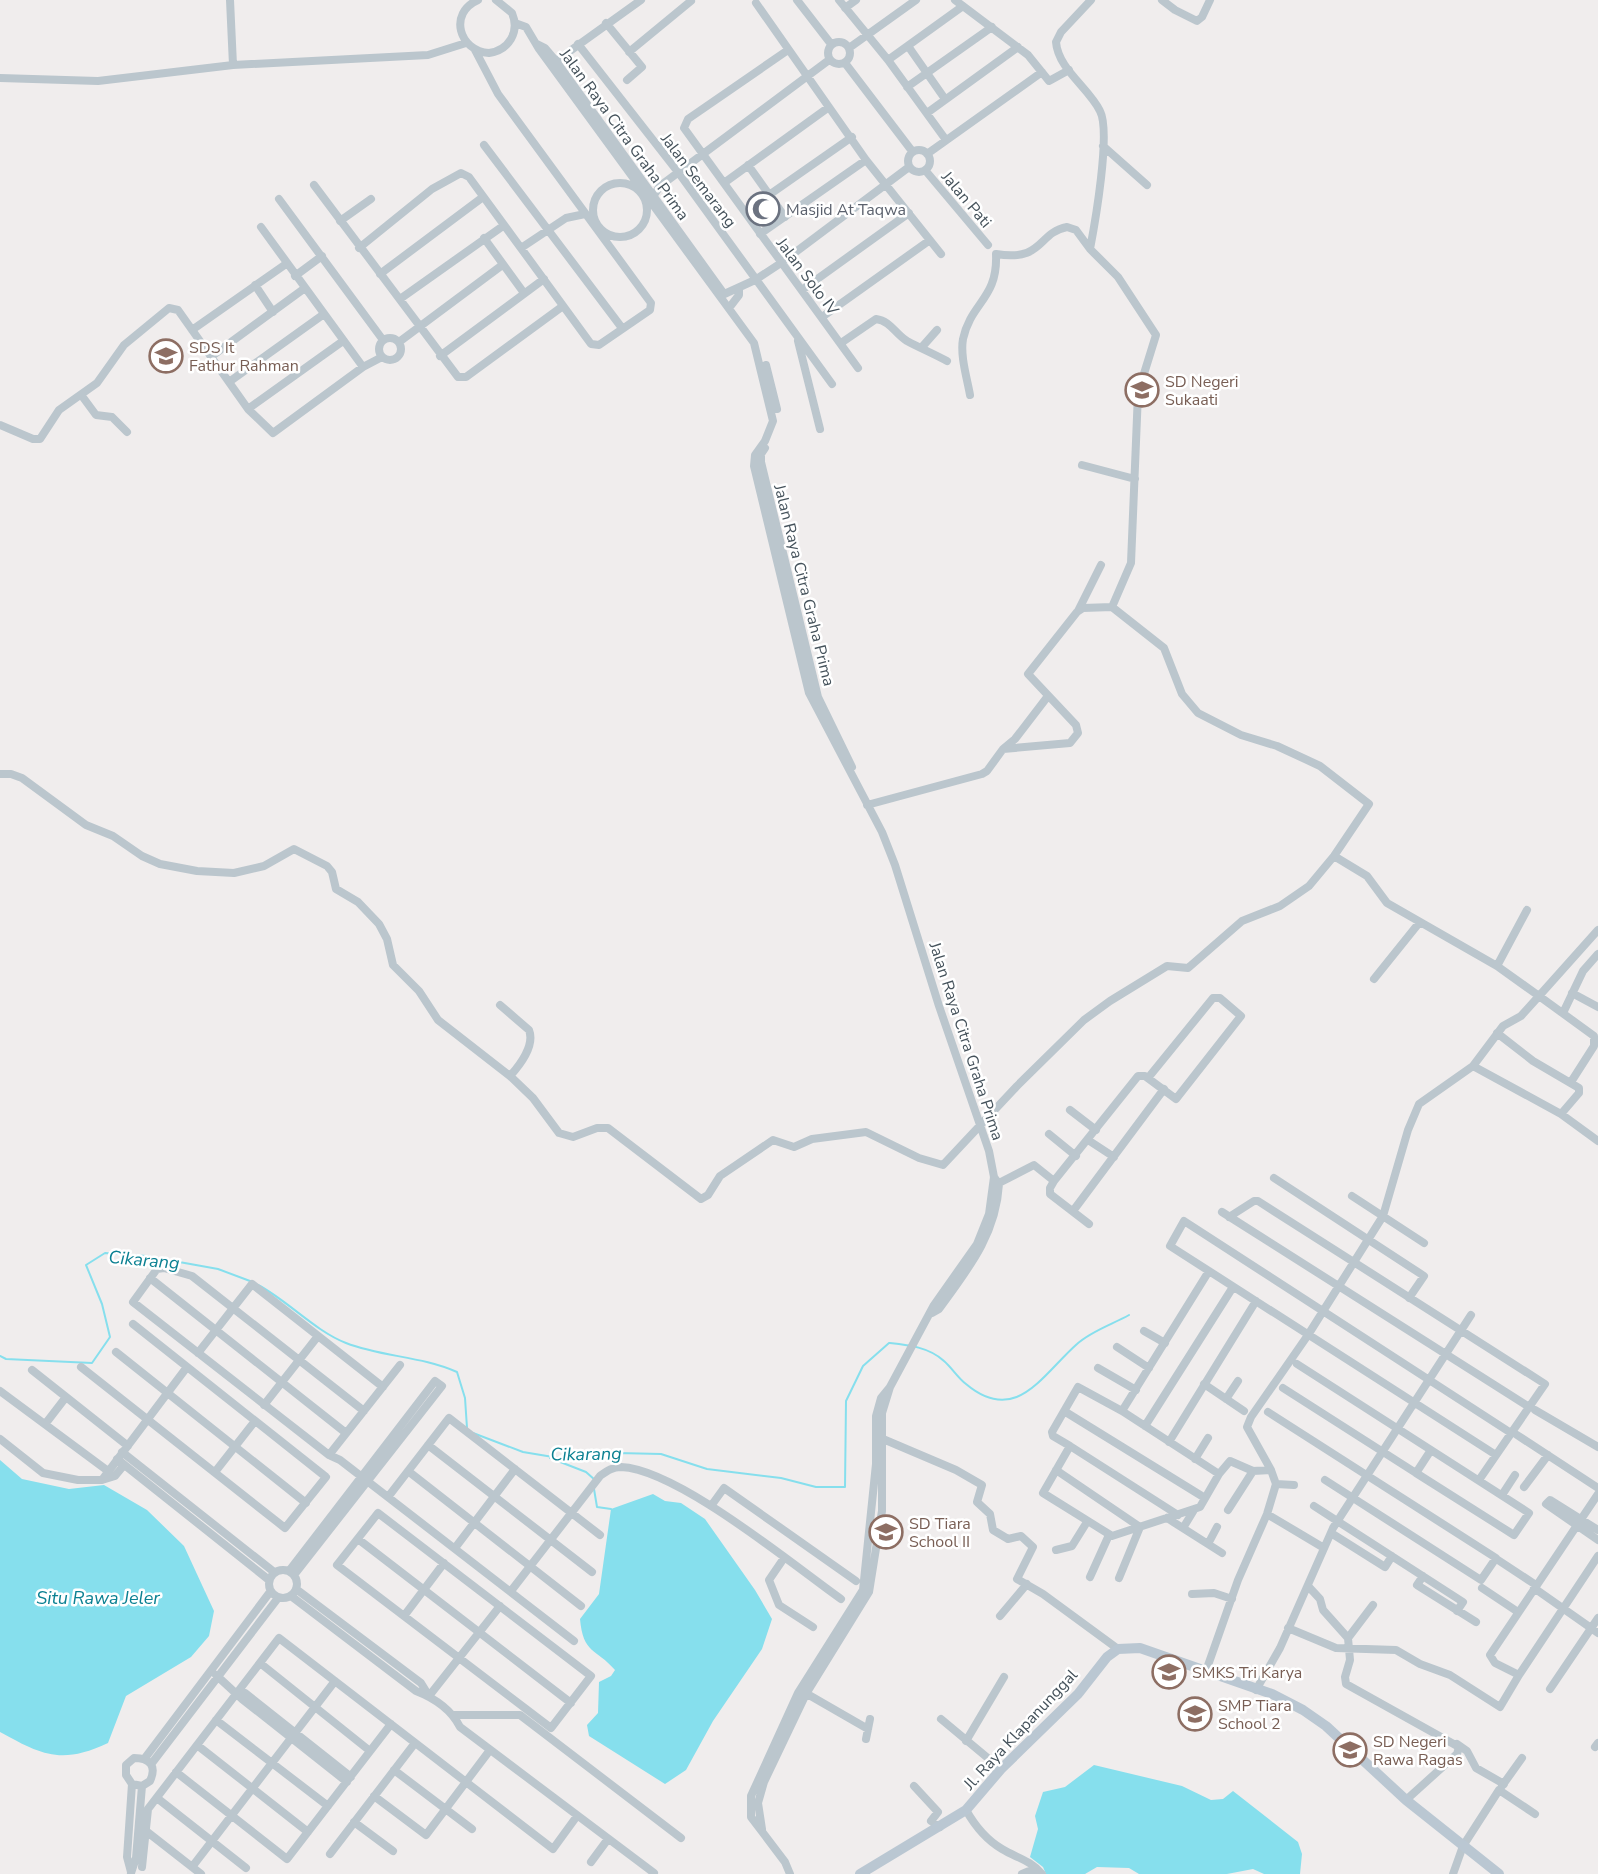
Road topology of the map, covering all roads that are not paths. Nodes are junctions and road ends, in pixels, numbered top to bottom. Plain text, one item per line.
1 (231, 0) edge
2 (478, 0) edge
3 (497, 0) edge
4 (641, 0) edge
5 (797, 0) edge
6 (839, 0) edge
7 (856, 0) edge
8 (916, 0) edge
9 (955, 0) edge
10 (1091, 0) edge
11 (1162, 0) edge
12 (1210, 0) edge
13 (691, 1) edge
14 (756, 3) dead end
15 (963, 6) junction
16 (845, 8) junction
17 (515, 23) junction
18 (606, 23) junction
19 (992, 27) junction
20 (868, 34) junction
21 (466, 43) junction
22 (537, 44) junction
23 (831, 44) junction
24 (578, 45) junction
25 (908, 46) junction
26 (1018, 47) junction
27 (849, 48) junction
28 (475, 50) junction
29 (788, 50) junction
30 (629, 52) junction
31 (829, 60) junction
32 (888, 60) junction
33 (556, 62) junction
34 (845, 63) junction
35 (233, 65) junction
36 (1069, 70) junction
37 (1042, 72) junction
38 (927, 73) junction
39 (810, 77) junction
40 (0, 78) edge
41 (627, 80) dead end
42 (907, 87) junction
43 (945, 99) junction
44 (828, 107) junction
45 (927, 113) junction
46 (852, 137) junction
47 (946, 141) junction
48 (484, 145) dead end
49 (1103, 146) junction
50 (912, 151) junction
51 (702, 154) junction
52 (927, 154) junction
53 (866, 160) junction
54 (748, 165) junction
55 (909, 167) junction
56 (926, 170) junction
57 (678, 172) junction
58 (724, 183) junction
59 (314, 185) dead end
60 (1147, 185) dead end
61 (660, 186) junction
62 (888, 186) junction
63 (646, 194) junction
64 (769, 195) junction
65 (483, 198) junction
66 (279, 199) dead end
67 (372, 199) dead end
68 (576, 202) junction
69 (909, 213) junction
70 (585, 214) junction
71 (785, 217) junction
72 (566, 218) junction
73 (340, 221) junction
74 (503, 226) junction
75 (261, 227) dead end
76 (597, 228) junction
77 (548, 230) junction
78 (760, 234) junction
79 (484, 238) junction
80 (930, 240) junction
81 (988, 245) dead end
82 (359, 248) junction
83 (521, 248) junction
84 (1090, 249) junction
85 (941, 254) dead end
86 (322, 256) junction
87 (781, 263) junction
88 (286, 264) junction
89 (501, 266) junction
90 (380, 274) junction
91 (295, 276) junction
92 (544, 279) junction
93 (755, 280) junction
94 (255, 285) junction
95 (305, 288) junction
96 (739, 289) junction
97 (802, 290) junction
98 (524, 293) junction
99 (722, 295) junction
100 (400, 299) junction
101 (563, 306) junction
102 (730, 306) junction
103 (273, 312) junction
104 (324, 314) junction
105 (822, 317) junction
106 (420, 328) junction
107 (622, 328) junction
108 (192, 330) junction
109 (937, 330) dead end
110 (795, 334) junction
111 (343, 340) junction
112 (383, 340) junction
113 (399, 342) junction
114 (841, 343) junction
115 (922, 348) junction
116 (212, 356) junction
117 (440, 356) junction
118 (382, 357) junction
119 (947, 361) dead end
120 (363, 367) junction
121 (858, 368) dead end
122 (229, 382) junction
123 (832, 384) dead end
124 (970, 395) dead end
125 (82, 396) junction
126 (248, 409) junction
127 (0, 425) edge
128 (820, 429) dead end
129 (127, 432) dead end
130 (1082, 465) dead end
131 (1135, 479) junction
132 (1101, 565) dead end
133 (1112, 607) junction
134 (1077, 612) junction
135 (1048, 696) junction
136 (1004, 748) junction
137 (0, 774) edge
138 (870, 804) junction
139 (1334, 856) junction
140 (1527, 909) dead end
141 (1419, 923) junction
142 (1598, 930) edge
143 (1598, 954) edge
144 (1497, 966) junction
145 (1374, 979) dead end
146 (1572, 993) junction
147 (1539, 996) junction
148 (500, 1005) dead end
149 (1598, 1007) edge
150 (1563, 1013) junction
151 (1497, 1033) junction
152 (1473, 1066) junction
153 (510, 1076) junction
154 (1148, 1078) junction
155 (1571, 1082) junction
156 (1164, 1089) junction
157 (1070, 1110) dead end
158 (1561, 1114) junction
159 (980, 1124) junction
160 (1096, 1130) junction
161 (1049, 1134) dead end
162 (1088, 1140) junction
163 (1598, 1141) edge
164 (1076, 1156) junction
165 (1114, 1157) junction
166 (1274, 1178) dead end
167 (1054, 1181) junction
168 (995, 1182) junction
169 (1352, 1196) dead end
170 (1073, 1211) junction
171 (1383, 1216) junction
172 (1089, 1224) dead end
173 (1369, 1240) junction
174 (1424, 1243) dead end
175 (1353, 1264) junction
176 (1209, 1271) junction
177 (150, 1278) junction
178 (1233, 1287) junction
179 (1339, 1287) junction
180 (1409, 1298) junction
181 (1256, 1301) junction
182 (233, 1308) junction
183 (1323, 1310) junction
184 (1471, 1315) dead end
185 (133, 1324) dead end
186 (216, 1330) junction
187 (1461, 1330) junction
188 (1144, 1331) dead end
189 (1308, 1335) junction
190 (318, 1336) junction
191 (1164, 1343) junction
192 (1117, 1347) dead end
193 (116, 1352) dead end
194 (198, 1353) junction
195 (1446, 1354) junction
196 (299, 1360) junction
197 (1297, 1364) dead end
198 (400, 1365) dead end
199 (81, 1366) dead end
200 (187, 1367) junction
201 (1098, 1368) dead end
202 (1149, 1368) junction
203 (32, 1370) dead end
204 (1429, 1378) junction
205 (1238, 1381) dead end
206 (282, 1382) junction
207 (438, 1383) dead end
208 (1204, 1384) junction
209 (383, 1387) junction
210 (890, 1387) junction
211 (1283, 1388) dead end
212 (1136, 1390) junction
213 (0, 1391) edge
214 (168, 1393) junction
215 (66, 1397) junction
216 (1226, 1399) junction
217 (1414, 1402) junction
218 (264, 1405) junction
219 (1532, 1409) junction
220 (364, 1411) junction
221 (1064, 1411) junction
222 (1122, 1411) junction
223 (1244, 1411) dead end
224 (1268, 1412) dead end
225 (148, 1419) junction
226 (255, 1421) junction
227 (46, 1423) junction
228 (1145, 1426) junction
229 (1397, 1428) junction
230 (346, 1433) junction
231 (1514, 1434) junction
232 (1208, 1438) dead end
233 (0, 1439) edge
234 (883, 1439) junction
235 (1169, 1442) junction
236 (428, 1445) junction
237 (235, 1446) junction
238 (1070, 1446) junction
239 (1598, 1447) edge
240 (125, 1449) junction
241 (1431, 1450) junction
242 (1381, 1452) junction
243 (329, 1455) junction
244 (1496, 1455) junction
245 (1548, 1455) junction
246 (1195, 1459) junction
247 (120, 1462) junction
248 (141, 1467) junction
249 (515, 1469) junction
250 (1056, 1470) junction
251 (1271, 1470) junction
252 (108, 1471) junction
253 (408, 1471) junction
254 (1253, 1471) junction
255 (215, 1472) junction
256 (1416, 1473) junction
257 (1219, 1474) junction
258 (1368, 1474) junction
259 (136, 1475) junction
260 (1515, 1475) dead end
261 (364, 1479) junction
262 (102, 1480) junction
263 (1325, 1480) dead end
264 (1479, 1480) junction
265 (1276, 1484) junction
266 (1294, 1485) dead end
267 (1524, 1487) dead end
268 (1598, 1488) edge
269 (1598, 1494) edge
270 (494, 1496) junction
271 (1502, 1496) junction
272 (388, 1497) junction
273 (1352, 1497) junction
274 (1205, 1498) junction
275 (306, 1503) junction
276 (711, 1506) junction
277 (1314, 1506) dead end
278 (1194, 1510) junction
279 (1228, 1510) dead end
280 (572, 1513) junction
281 (200, 1514) junction
282 (1267, 1514) junction
283 (1178, 1515) junction
284 (1167, 1518) junction
285 (1581, 1519) junction
286 (195, 1521) junction
287 (1338, 1521) junction
288 (474, 1522) junction
289 (1088, 1522) junction
290 (1576, 1526) junction
291 (1140, 1527) junction
292 (1216, 1527) dead end
293 (1183, 1528) junction
294 (1598, 1530) edge
295 (1331, 1533) junction
296 (600, 1535) dead end
297 (1109, 1535) junction
298 (358, 1539) junction
299 (551, 1540) junction
300 (1598, 1540) edge
301 (1208, 1544) junction
302 (873, 1545) junction
303 (455, 1548) junction
304 (1324, 1548) junction
305 (1056, 1550) dead end
306 (1222, 1553) dead end
307 (1392, 1556) junction
308 (1598, 1556) edge
309 (784, 1558) junction
310 (1498, 1560) dead end
311 (444, 1563) junction
312 (530, 1566) junction
313 (592, 1572) dead end
314 (291, 1573) junction
315 (272, 1576) junction
316 (1090, 1578) dead end
317 (1119, 1578) dead end
318 (856, 1581) dead end
319 (1027, 1584) junction
320 (1308, 1586) junction
321 (1535, 1586) junction
322 (1482, 1588) dead end
323 (424, 1589) junction
324 (511, 1591) junction
325 (270, 1592) junction
326 (294, 1592) junction
327 (1192, 1594) dead end
328 (278, 1598) junction
329 (841, 1599) dead end
330 (1232, 1599) junction
331 (1373, 1605) dead end
332 (500, 1606) junction
333 (581, 1606) dead end
334 (1563, 1608) junction
335 (1518, 1612) junction
336 (404, 1616) junction
337 (1000, 1616) dead end
338 (1598, 1618) edge
339 (1476, 1623) dead end
340 (813, 1627) dead end
341 (1288, 1628) junction
342 (1595, 1630) edge
343 (479, 1632) junction
344 (359, 1636) junction
345 (1348, 1638) junction
346 (574, 1641) dead end
347 (353, 1643) junction
348 (1118, 1649) junction
349 (1349, 1649) junction
350 (459, 1658) junction
351 (260, 1663) junction
352 (211, 1670) junction
353 (1206, 1671) junction
354 (1519, 1675) junction
355 (218, 1676) junction
356 (1004, 1677) dead end
357 (335, 1681) junction
358 (1550, 1689) dead end
359 (804, 1690) junction
360 (1256, 1690) junction
361 (238, 1692) junction
362 (429, 1696) junction
363 (571, 1703) junction
364 (315, 1707) junction
365 (454, 1715) junction
366 (941, 1719) dead end
367 (216, 1720) junction
368 (391, 1724) junction
369 (293, 1735) junction
370 (866, 1739) dead end
371 (966, 1741) junction
372 (415, 1743) junction
373 (1457, 1744) junction
374 (197, 1745) junction
375 (490, 1750) junction
376 (370, 1751) junction
377 (1522, 1758) dead end
378 (148, 1760) junction
379 (272, 1763) junction
380 (1001, 1769) junction
381 (394, 1770) junction
382 (176, 1772) junction
383 (349, 1779) junction
384 (466, 1782) junction
385 (132, 1784) junction
386 (914, 1785) dead end
387 (142, 1786) junction
388 (1502, 1787) junction
389 (252, 1788) junction
390 (374, 1796) junction
391 (157, 1798) junction
392 (1406, 1800) junction
393 (328, 1806) junction
394 (446, 1809) junction
395 (966, 1810) junction
396 (1535, 1814) dead end
397 (232, 1815) junction
398 (578, 1816) junction
399 (354, 1822) junction
400 (940, 1827) junction
401 (472, 1828) dead end
402 (146, 1831) junction
403 (308, 1832) junction
404 (681, 1838) dead end
405 (608, 1839) junction
406 (212, 1841) junction
407 (1463, 1846) junction
408 (393, 1851) dead end
409 (330, 1854) dead end
410 (591, 1862) dead end
411 (142, 1867) dead end
412 (192, 1867) junction
413 (246, 1868) dead end
414 (131, 1873) edge
415 (654, 1873) edge
416 (201, 1874) edge
417 (790, 1874) edge
418 (860, 1874) edge
419 (1022, 1874) edge
420 (1036, 1874) edge
421 (1042, 1874) edge
422 (1453, 1874) edge
423 (1499, 1874) edge

1 - 35 street
2 - 21 street
3 - 17 street
4 - 18 street
5 - 23 street
6 - 16 street
7 - 16 street
8 - 20 street
9 - 15 street
10 - 36 street
11 - 12 street
13 - 30 street
14 - 29 street
15 - 19 street
15 - 25 street
16 - 20 street
17 - 22 street
17 - 28 street
18 - 24 street
18 - 30 street
19 - 26 street
19 - 38 street
20 - 27 street
20 - 32 street
21 - 28 street
21 - 35 street
22 - 33 street, Jalan Raya Citra Graha Prima
22 - 63 street, Jalan Raya Citra Graha Prima
23 - 27 street
23 - 31 street
24 - 33 street
24 - 57 street, Jalan Semarang
25 - 32 street
25 - 38 street
26 - 37 street
26 - 43 street
27 - 34 street
28 - 68 street
29 - 39 street
29 - 51 street, Jalan Solo IV
30 - 41 street
31 - 34 street
31 - 39 street
32 - 42 street
33 - 63 street, Jalan Raya Citra Graha Prima
34 - 50 street
35 - 40 street
36 - 37 street
36 - 49 street
37 - 47 street
38 - 42 street
38 - 43 street
39 - 44 street
39 - 51 street
42 - 45 street
43 - 45 street
44 - 46 street
44 - 54 street
45 - 47 street
46 - 53 street
46 - 64 street
47 - 52 street
48 - 77 street
49 - 60 street
49 - 84 street
50 - 52 street
50 - 55 street
51 - 57 street
51 - 58 street, Jalan Solo IV
52 - 56 street
53 - 62 street
53 - 71 street
54 - 58 street
54 - 64 street
55 - 56 street
55 - 62 street
56 - 81 street, Jalan Pati
57 - 61 street
57 - 93 street, Jalan Semarang
58 - 78 street, Jalan Solo IV
59 - 73 street
61 - 63 street
61 - 63 street
62 - 69 street
62 - 87 street
63 - 76 street
63 - 76 street
63 - 99 street, Jalan Raya Citra Graha Prima
64 - 71 street
65 - 74 street
65 - 82 street
65 - 90 street
66 - 86 street
67 - 73 street
68 - 70 street
68 - 72 street
69 - 80 street
69 - 97 street
70 - 72 street
70 - 76 street
71 - 78 street
72 - 77 street
73 - 82 street
74 - 79 street
74 - 83 street
75 - 88 street
76 - 107 street
77 - 83 street
77 - 107 street
78 - 87 street, Jalan Solo IV
79 - 89 street
79 - 100 street
80 - 85 street
80 - 105 street
82 - 90 street
83 - 92 street
84 - 124 street
84 - 131 street
86 - 91 street
86 - 112 street
87 - 93 street
87 - 97 street, Jalan Solo IV
88 - 91 street
88 - 94 street
89 - 98 street
89 - 106 street
90 - 100 street
91 - 95 street
92 - 98 street
92 - 101 street
93 - 96 street
93 - 110 street, Jalan Semarang
94 - 103 street
94 - 108 street
95 - 103 street
95 - 104 street
96 - 99 street
96 - 102 street
97 - 105 street, Jalan Solo IV
98 - 117 street
99 - 102 street, Jalan Raya Citra Graha Prima
100 - 106 street
101 - 107 street
101 - 117 street
102 - 138 street, Jalan Raya Citra Graha Prima
103 - 116 street
104 - 111 street
104 - 122 street
105 - 114 street, Jalan Solo IV
106 - 113 street
106 - 117 street
108 - 116 street
108 - 125 street
109 - 115 street
110 - 123 street, Jalan Semarang
110 - 128 street, Jalan Semarang
111 - 120 street
111 - 126 street
112 - 113 street
112 - 118 street
113 - 118 street
114 - 115 street
114 - 121 street, Jalan Solo IV
115 - 119 street
116 - 122 street
118 - 120 street
120 - 126 street
122 - 126 street
125 - 127 street
125 - 129 street
130 - 131 street
131 - 133 street
132 - 134 street
133 - 134 street
133 - 139 street
134 - 135 street
135 - 136 street
135 - 136 street
136 - 138 street
137 - 153 street
138 - 159 street, Jalan Raya Citra Graha Prima
139 - 141 street
139 - 159 street
140 - 144 street
141 - 144 street
141 - 145 street
142 - 147 street
143 - 146 street
144 - 147 street
146 - 149 street
146 - 150 street
147 - 150 street
147 - 151 street
148 - 153 street
150 - 155 street
151 - 152 street
151 - 155 street
152 - 158 street
152 - 171 street
153 - 159 street
154 - 156 street
154 - 156 street
154 - 160 street
155 - 158 street
156 - 165 street
157 - 160 street
158 - 163 street
159 - 168 street, Jalan Raya Citra Graha Prima
160 - 162 street
161 - 164 street
162 - 164 street
162 - 165 street
164 - 167 street
165 - 170 street
166 - 173 street
167 - 168 street
167 - 170 street
168 - 210 street, Jalan Raya Citra Graha Prima
169 - 171 street
170 - 172 street
171 - 173 street
171 - 174 street
173 - 175 street
173 - 180 street
175 - 179 street
175 - 179 street
175 - 180 street
176 - 178 street
176 - 183 street
176 - 191 street
177 - 182 street
177 - 186 street
177 - 194 street
178 - 181 street
178 - 228 street
179 - 183 street
179 - 195 street
180 - 187 street
181 - 189 street
181 - 208 street
182 - 186 street
182 - 190 street
182 - 196 street
183 - 189 street
183 - 204 street
184 - 187 street
185 - 200 street
186 - 194 street
186 - 206 street
187 - 195 street
187 - 219 street
188 - 191 street
189 - 217 street
189 - 251 street
190 - 196 street
190 - 209 street
191 - 202 street
192 - 202 street
193 - 214 street
194 - 218 street
195 - 204 street
195 - 219 street
196 - 206 street
196 - 220 street
197 - 229 street
198 - 209 street
199 - 225 street
200 - 214 street
200 - 226 street
201 - 212 street
202 - 212 street
203 - 215 street
204 - 217 street
204 - 231 street
205 - 216 street
206 - 218 street
206 - 230 street
207 - 261 street
208 - 216 street
208 - 235 street
209 - 220 street
210 - 234 street
210 - 302 street
211 - 242 street
212 - 222 street
213 - 227 street
214 - 225 street
214 - 237 street
215 - 227 street
215 - 240 street
216 - 223 street
217 - 229 street
217 - 244 street
218 - 243 street
219 - 231 street
219 - 239 street
220 - 230 street
221 - 222 street
221 - 238 street
221 - 274 street
222 - 228 street
224 - 258 street
225 - 240 street
225 - 255 street
226 - 237 street
226 - 275 street
227 - 252 street
228 - 235 street
229 - 241 street
229 - 242 street
230 - 243 street
231 - 244 street
231 - 245 street
232 - 246 street
233 - 262 street
234 - 302 street
234 - 319 street
235 - 246 street
236 - 249 street
236 - 253 street
236 - 270 street
237 - 255 street
237 - 275 street
238 - 250 street
238 - 283 street
240 - 247 street
240 - 248 street
241 - 256 street
241 - 264 street
242 - 256 street
242 - 258 street
243 - 261 street
244 - 264 street
245 - 267 street
245 - 268 street
246 - 257 street
247 - 252 street
247 - 259 street
247 - 262 street
248 - 259 street
248 - 281 street
249 - 270 street
249 - 280 street
250 - 289 street
250 - 291 street
251 - 254 street
251 - 265 street
252 - 262 street
253 - 272 street
253 - 288 street
254 - 257 street
254 - 279 street
255 - 275 street
256 - 271 street
257 - 274 street
258 - 273 street
258 - 273 street
259 - 286 street
260 - 271 street
261 - 272 street
261 - 314 street
263 - 273 street
264 - 271 street
265 - 266 street
265 - 282 street
269 - 285 street
270 - 288 street
270 - 299 street
272 - 303 street
273 - 287 street
274 - 278 street
276 - 280 street
276 - 309 street
276 - 318 street
277 - 287 street
278 - 283 street
278 - 293 street
280 - 296 street
280 - 299 street
281 - 286 street
281 - 315 street
282 - 304 street
282 - 330 street
283 - 284 street
284 - 291 street
284 - 293 street
285 - 290 street
285 - 290 street
285 - 294 street
286 - 315 street
287 - 295 street
287 - 307 street
288 - 303 street
288 - 312 street
289 - 297 street
289 - 305 street
290 - 300 street
290 - 321 street
291 - 297 street
291 - 317 street
292 - 301 street
293 - 301 street
295 - 304 street
295 - 307 street
297 - 316 street
298 - 311 street
298 - 323 street
298 - 336 street
299 - 312 street
299 - 313 street
301 - 306 street
302 - 359 street
303 - 324 street
304 - 320 street
307 - 339 street
308 - 334 street
309 - 329 street
309 - 340 street
310 - 321 street
311 - 323 street
311 - 332 street
312 - 324 street
312 - 333 street
314 - 315 street
314 - 326 street
315 - 325 street
319 - 337 street
319 - 348 street
320 - 341 street
320 - 345 street
321 - 334 street
321 - 335 street
322 - 335 street
323 - 336 street
323 - 343 street
324 - 346 street
325 - 328 street
325 - 352 street
326 - 328 street
326 - 344 street
326 - 347 street
327 - 330 street
328 - 355 street
330 - 353 street
331 - 345 street
332 - 343 street
332 - 363 street
334 - 342 street
334 - 354 street
335 - 354 street
336 - 350 street
338 - 342 street
341 - 349 street
341 - 360 street
342 - 358 street
343 - 350 street
343 - 363 street
344 - 347 street
344 - 362 street
345 - 349 street
347 - 362 street
348 - 353 street
348 - 380 street, Jl. Raya Klapanunggal
349 - 354 street
349 - 373 street
350 - 362 street
350 - 363 street
351 - 357 street
351 - 361 street
351 - 364 street
352 - 355 street
352 - 378 street
353 - 360 street
355 - 361 street
355 - 378 street
356 - 371 street
357 - 364 street
357 - 368 street
359 - 370 street
359 - 417 street
360 - 392 street
361 - 367 street
361 - 369 street
362 - 365 street
364 - 369 street
364 - 376 street
365 - 375 street
365 - 404 street
366 - 371 street
367 - 374 street
367 - 379 street
368 - 372 street
368 - 376 street
369 - 379 street
369 - 383 street
371 - 380 street
372 - 381 street
372 - 384 street
373 - 388 street
373 - 392 street
374 - 382 street
374 - 389 street
375 - 384 street
375 - 398 street
376 - 383 street
377 - 388 street
378 - 385 street
378 - 387 street
379 - 389 street
379 - 393 street
380 - 395 street, Jl. Raya Klapanunggal
381 - 390 street
381 - 394 street
382 - 391 street
382 - 397 street
383 - 393 street
384 - 394 street
384 - 398 street
385 - 387 street
385 - 414 street
386 - 400 street
387 - 414 street
388 - 396 street
388 - 407 street
389 - 397 street
389 - 403 street
390 - 394 street
390 - 399 street
391 - 402 street
391 - 406 street
392 - 407 street
393 - 403 street
394 - 401 street
395 - 400 street, Jl. Raya Klapanunggal
395 - 421 street
397 - 403 street
397 - 406 street
398 - 405 street
399 - 408 street
399 - 409 street
400 - 418 street, Jl. Raya Klapanunggal
402 - 411 street
402 - 412 street
405 - 410 street
405 - 415 street
406 - 412 street
406 - 413 street
407 - 422 street
407 - 423 street
412 - 416 street
419 - 420 street

